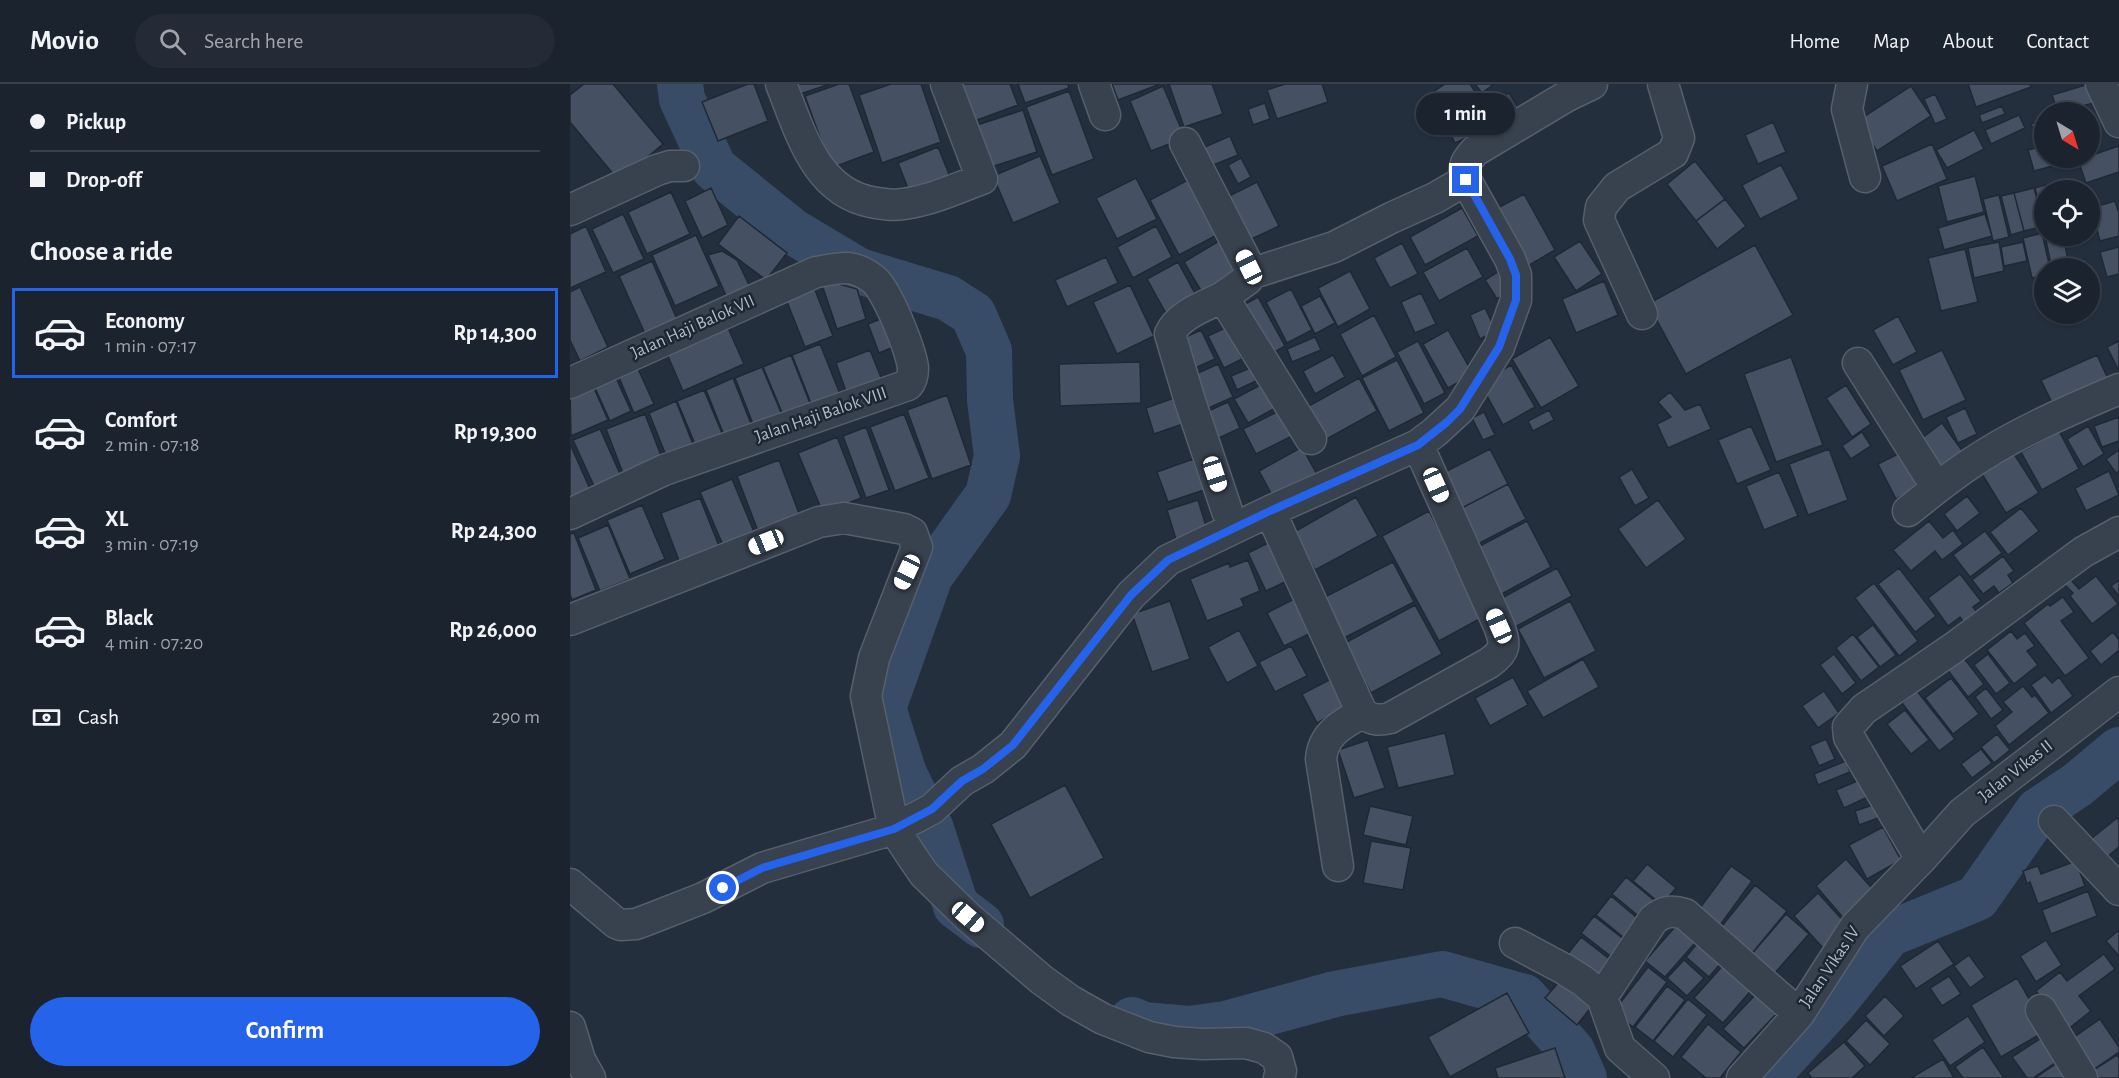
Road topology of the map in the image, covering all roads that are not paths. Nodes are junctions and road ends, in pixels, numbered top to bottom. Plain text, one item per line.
1 (781, 84) edge
2 (946, 84) edge
3 (1094, 84) edge
4 (1592, 84) edge
5 (1663, 84) edge
6 (1852, 84) edge
7 (2101, 84) edge
8 (1105, 115) dead end
9 (2119, 122) edge
10 (1185, 143) dead end
11 (684, 166) dead end
12 (1865, 177) dead end
13 (1466, 180) junction
14 (570, 210) edge
15 (816, 272) joint
16 (1250, 274) junction
17 (1222, 297) junction
18 (1642, 314) dead end
19 (1858, 363) dead end
20 (570, 382) edge
21 (2119, 389) edge
22 (1311, 439) dead end
23 (1418, 445) junction
24 (1937, 488) junction
25 (1227, 511) dead end
26 (1270, 511) junction
27 (1908, 512) dead end
28 (570, 514) edge
29 (2119, 532) edge
30 (570, 620) edge
31 (2119, 692) edge
32 (1362, 713) junction
33 (2054, 821) dead end
34 (898, 827) junction
35 (1921, 859) junction
36 (1338, 866) dead end
37 (570, 884) edge
38 (2119, 890) edge
39 (1515, 944) dead end
40 (1602, 997) junction
41 (2041, 1010) dead end
42 (1798, 1014) junction
43 (570, 1027) edge
44 (590, 1078) edge
45 (1279, 1078) edge
46 (1654, 1078) edge
47 (1742, 1078) edge
48 (2082, 1078) edge

1 - 2 street
3 - 8 street
4 - 13 street
5 - 18 street
6 - 12 street
7 - 9 street
10 - 16 street
11 - 14 street
13 - 16 street
13 - 23 street
15 - 20 street, Jalan Haji Balok VII
15 - 28 street, Jalan Haji Balok VIII
16 - 17 street
17 - 22 street
17 - 25 street
19 - 24 street
21 - 24 street
23 - 26 street
23 - 32 street
24 - 27 street
26 - 32 street
26 - 34 street
29 - 35 street
30 - 34 street
31 - 35 street, Jalan Vikas II
32 - 36 street
33 - 38 street
34 - 37 street
34 - 45 street
35 - 42 street, Jalan Vikas IV
39 - 40 street
40 - 42 street
40 - 46 street
41 - 48 street
42 - 47 street, Jalan Vikas IV
43 - 44 street

